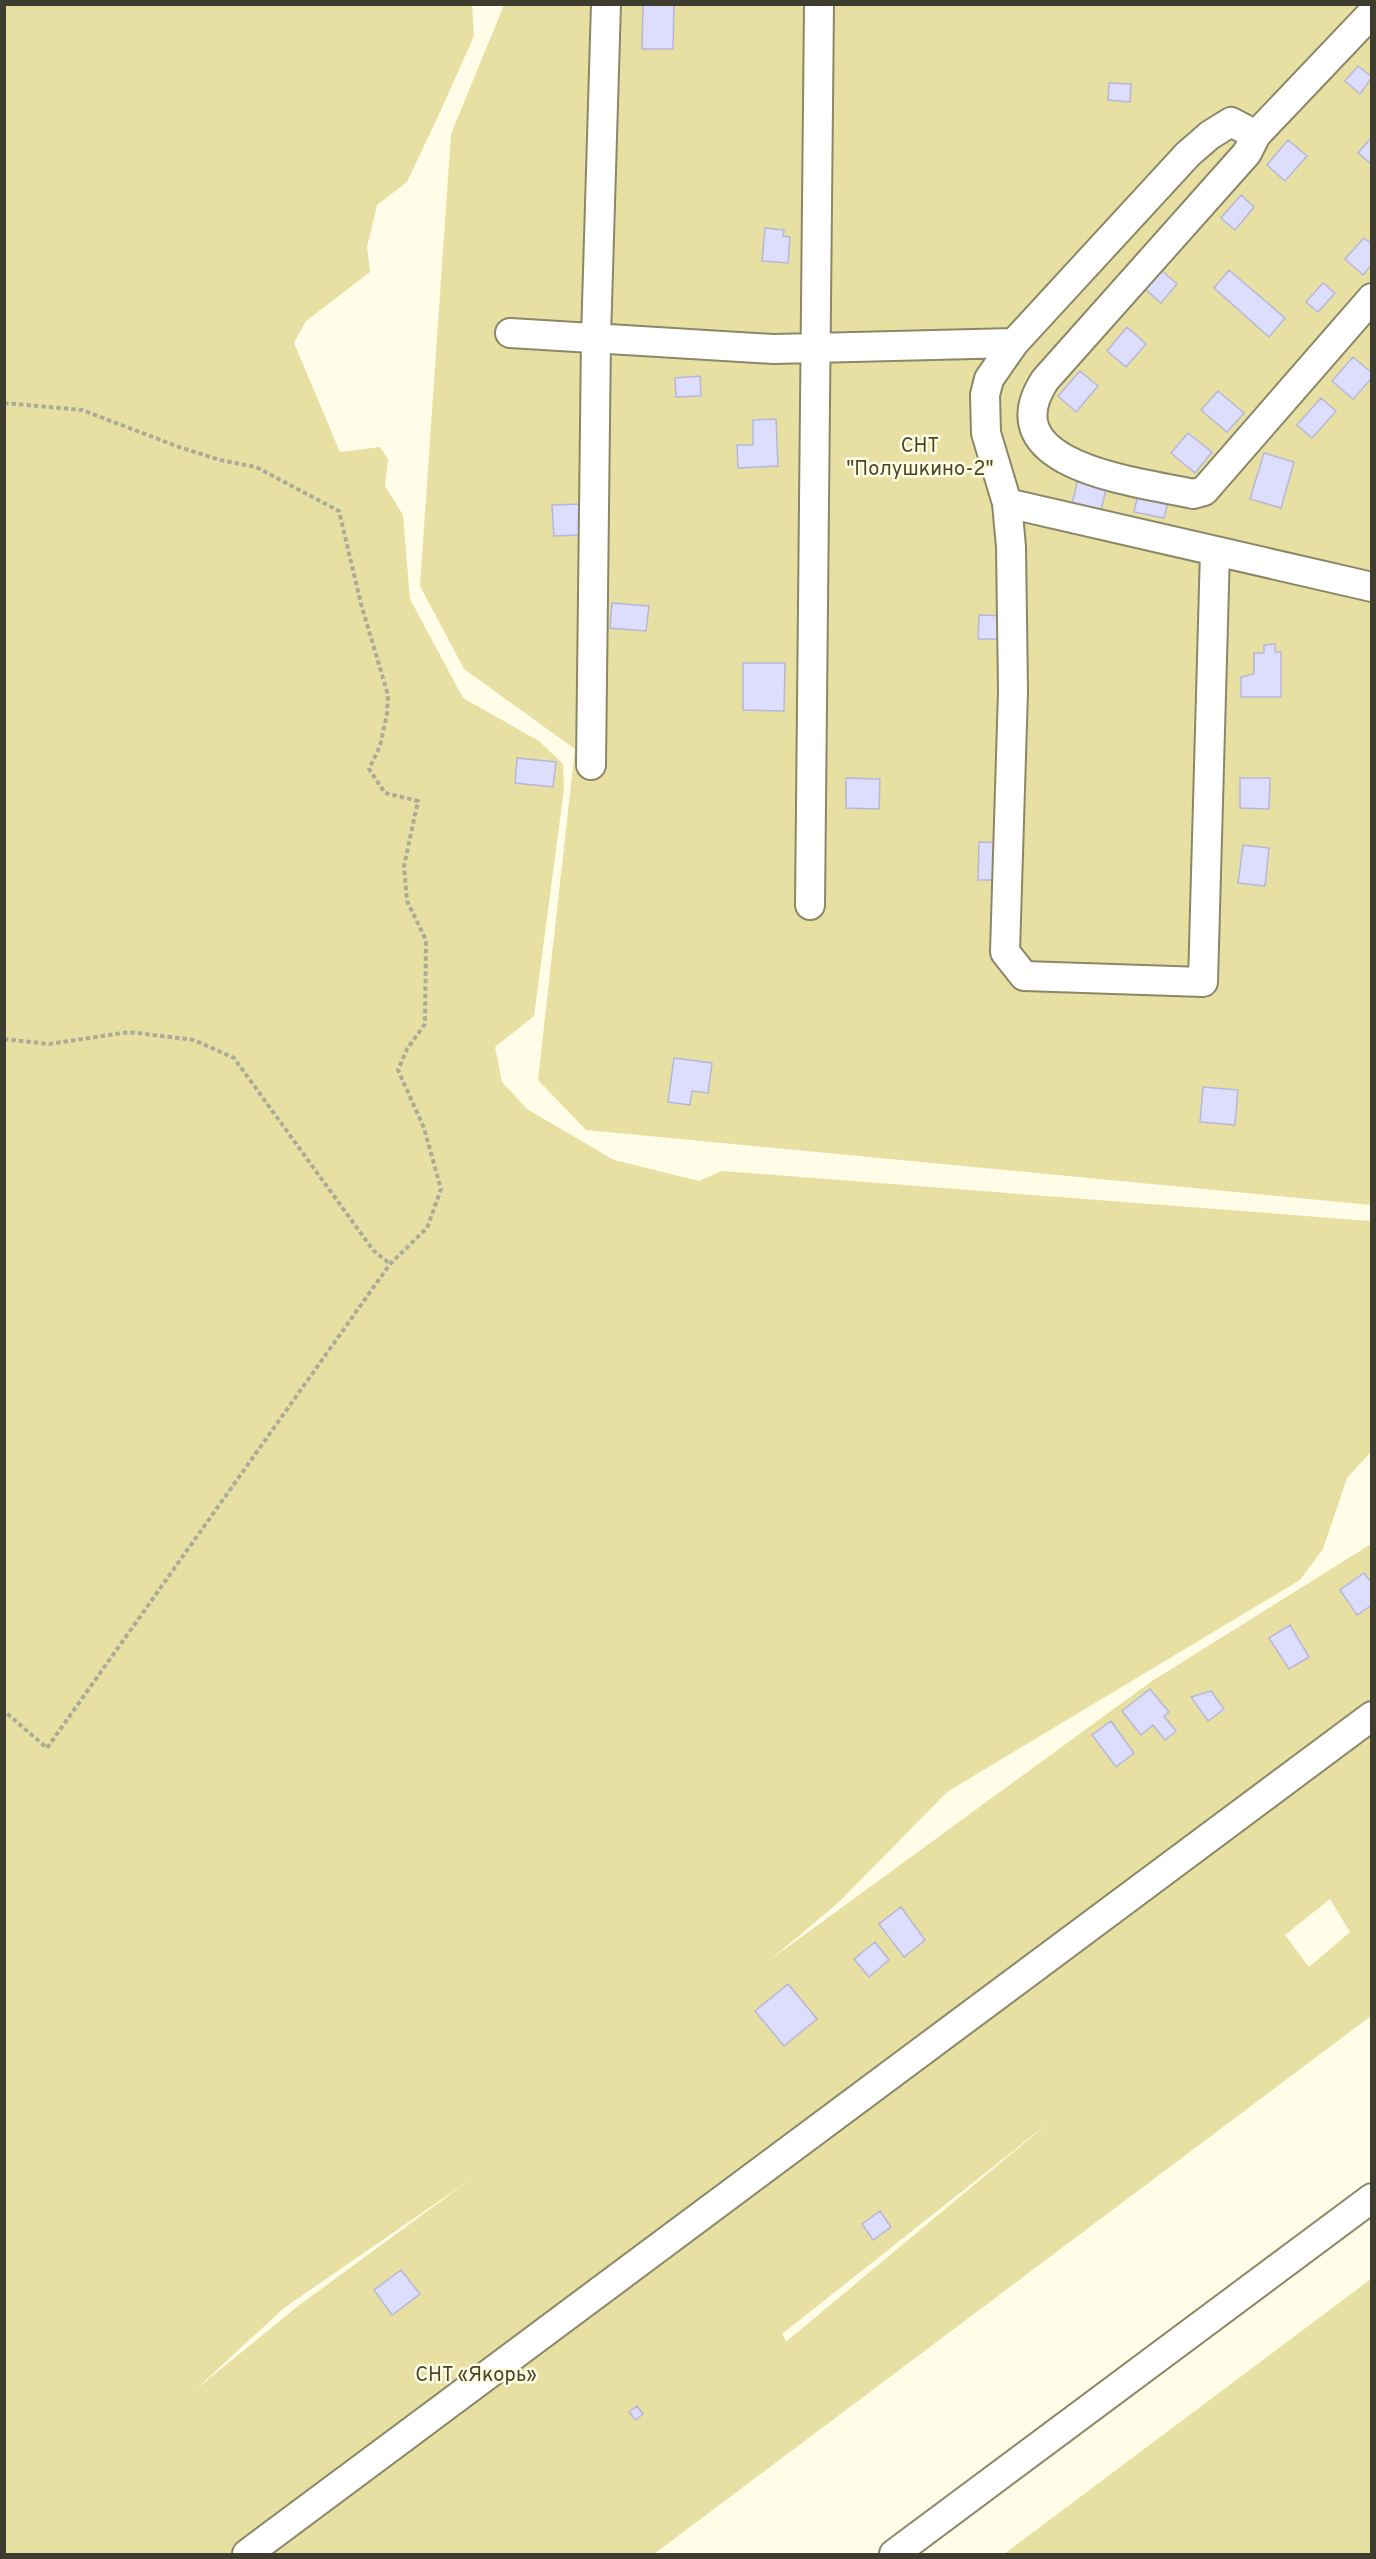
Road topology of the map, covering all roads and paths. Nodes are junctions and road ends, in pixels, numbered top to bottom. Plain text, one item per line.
1 (606, 4) edge
2 (819, 4) edge
3 (1370, 19) edge
4 (1256, 135) junction
5 (1371, 298) edge
6 (510, 333) dead end
7 (596, 338) junction
8 (1014, 343) junction
9 (815, 347) junction
10 (4, 403) edge
11 (1007, 503) junction
12 (1215, 551) junction
13 (1371, 587) edge
14 (591, 765) dead end
15 (810, 905) dead end
16 (4, 1039) edge
17 (390, 1264) junction
18 (4, 1711) edge
19 (1371, 1716) edge
20 (1371, 2198) edge
21 (247, 2554) edge
22 (894, 2554) edge

1 - 7 street
2 - 9 street
3 - 4 street
4 - 5 street
4 - 8 street
6 - 7 street
7 - 9 street
7 - 14 street
8 - 9 street
8 - 11 street
9 - 15 street
10 - 17 path
11 - 12 street
11 - 12 street
12 - 13 street
16 - 17 path
17 - 18 path
19 - 21 street
20 - 22 street

